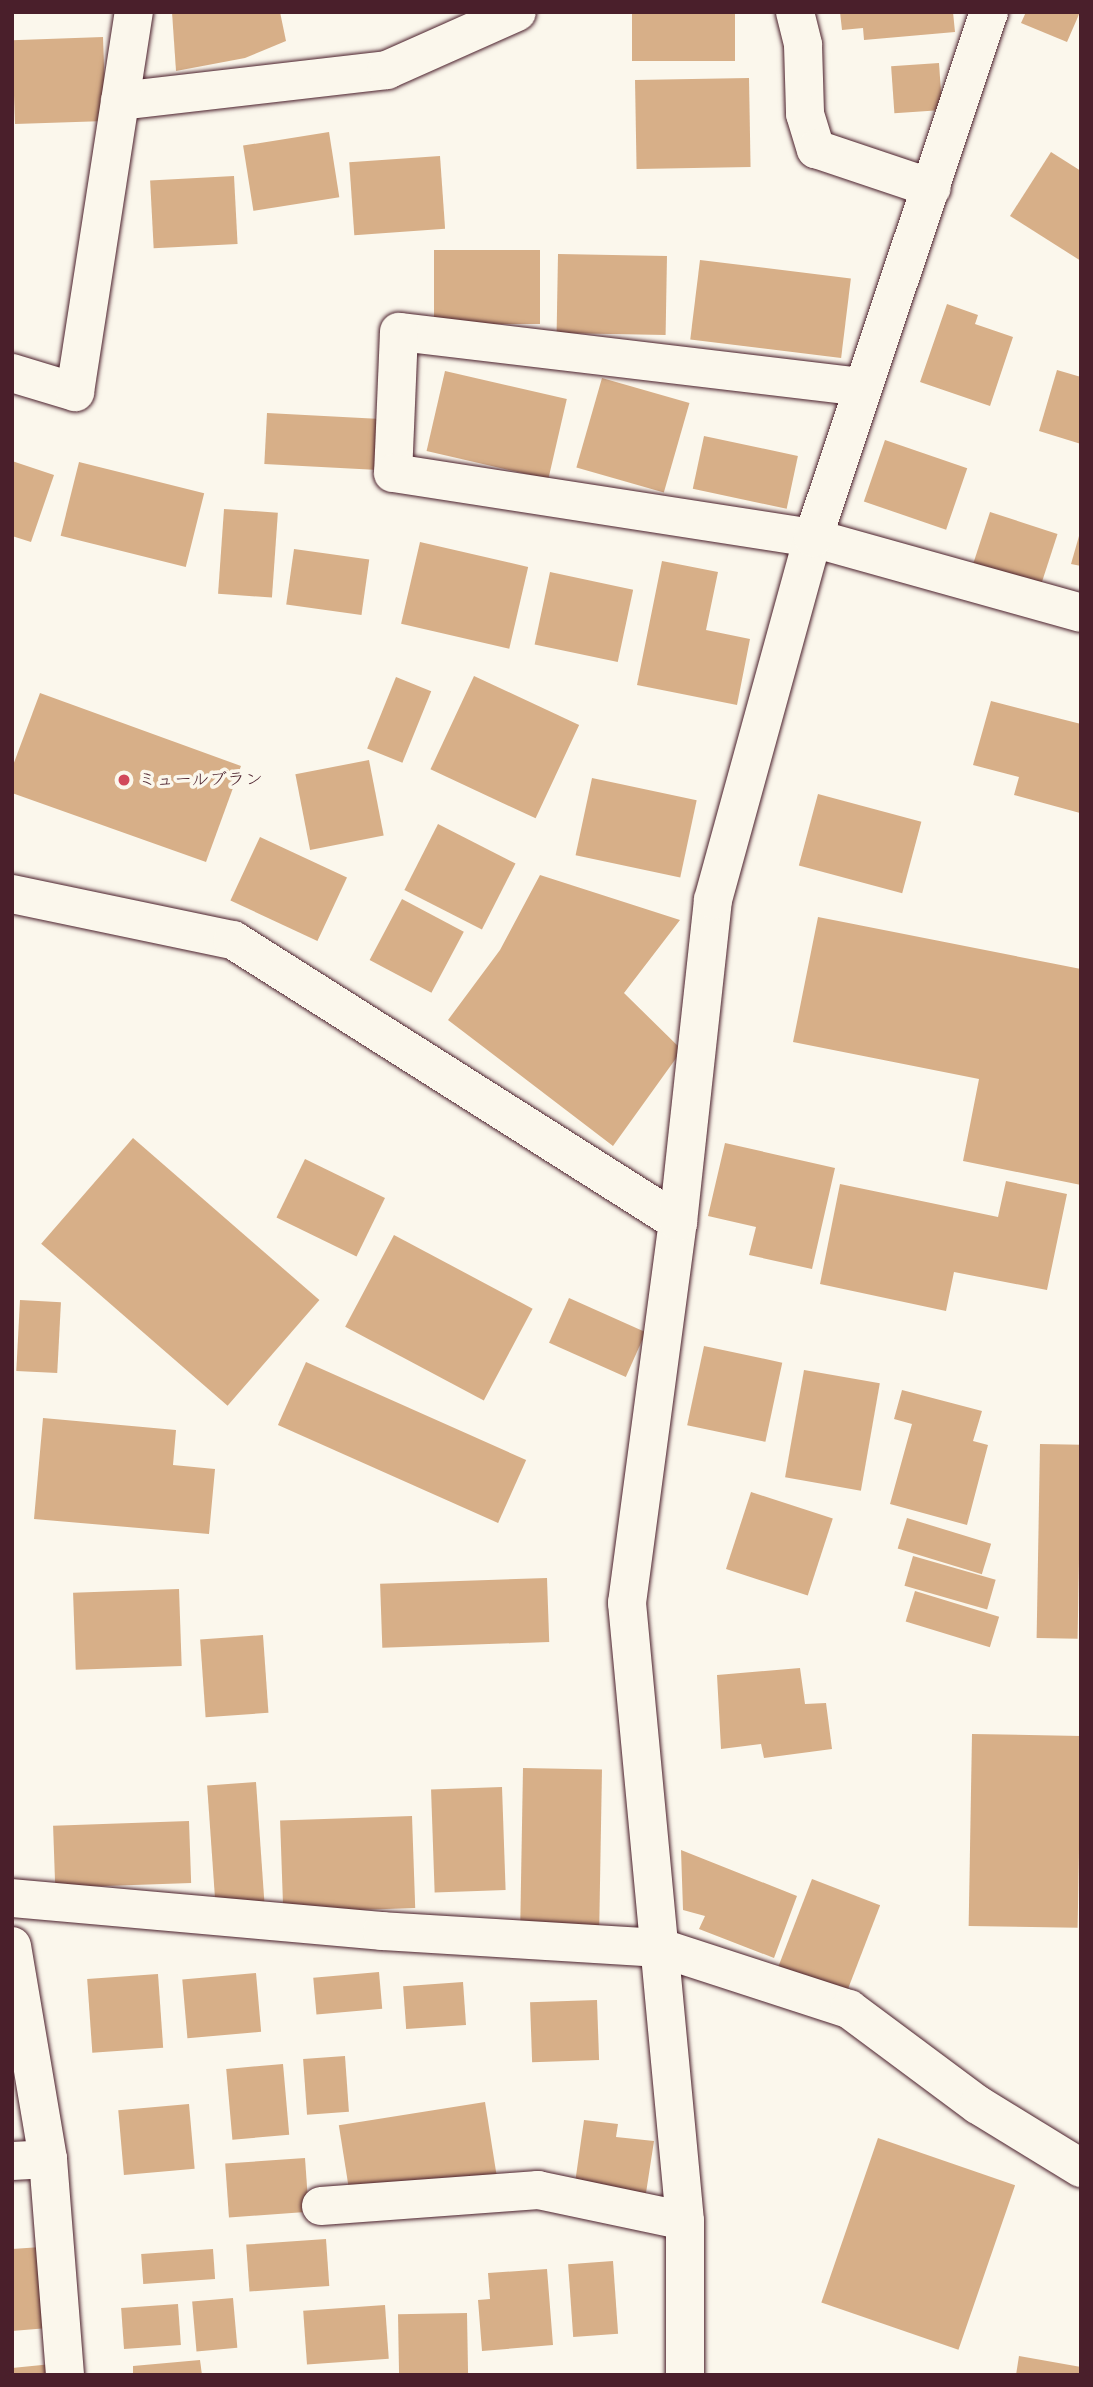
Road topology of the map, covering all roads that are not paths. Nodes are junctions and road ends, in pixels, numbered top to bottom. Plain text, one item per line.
1 (134, 12) edge
2 (517, 12) edge
3 (795, 12) edge
4 (989, 12) edge
5 (120, 101) junction
6 (932, 188) junction
7 (12, 373) edge
8 (862, 387) junction
9 (813, 538) junction
10 (1081, 613) edge
11 (12, 894) edge
12 (678, 1222) junction
13 (12, 1898) edge
14 (12, 1946) edge
15 (661, 1948) junction
16 (30, 2160) edge
17 (1081, 2168) edge
18 (321, 2206) dead end
19 (685, 2221) junction
20 (65, 2375) edge
21 (685, 2375) edge

1 - 5 street
2 - 5 street
3 - 6 street
4 - 6 street
5 - 7 street
6 - 8 street
8 - 9 street
8 - 9 street
9 - 10 street
9 - 12 street
11 - 12 street
12 - 15 street
13 - 15 street
14 - 16 street
15 - 17 street
15 - 19 street
16 - 20 street
18 - 19 street
19 - 21 street

